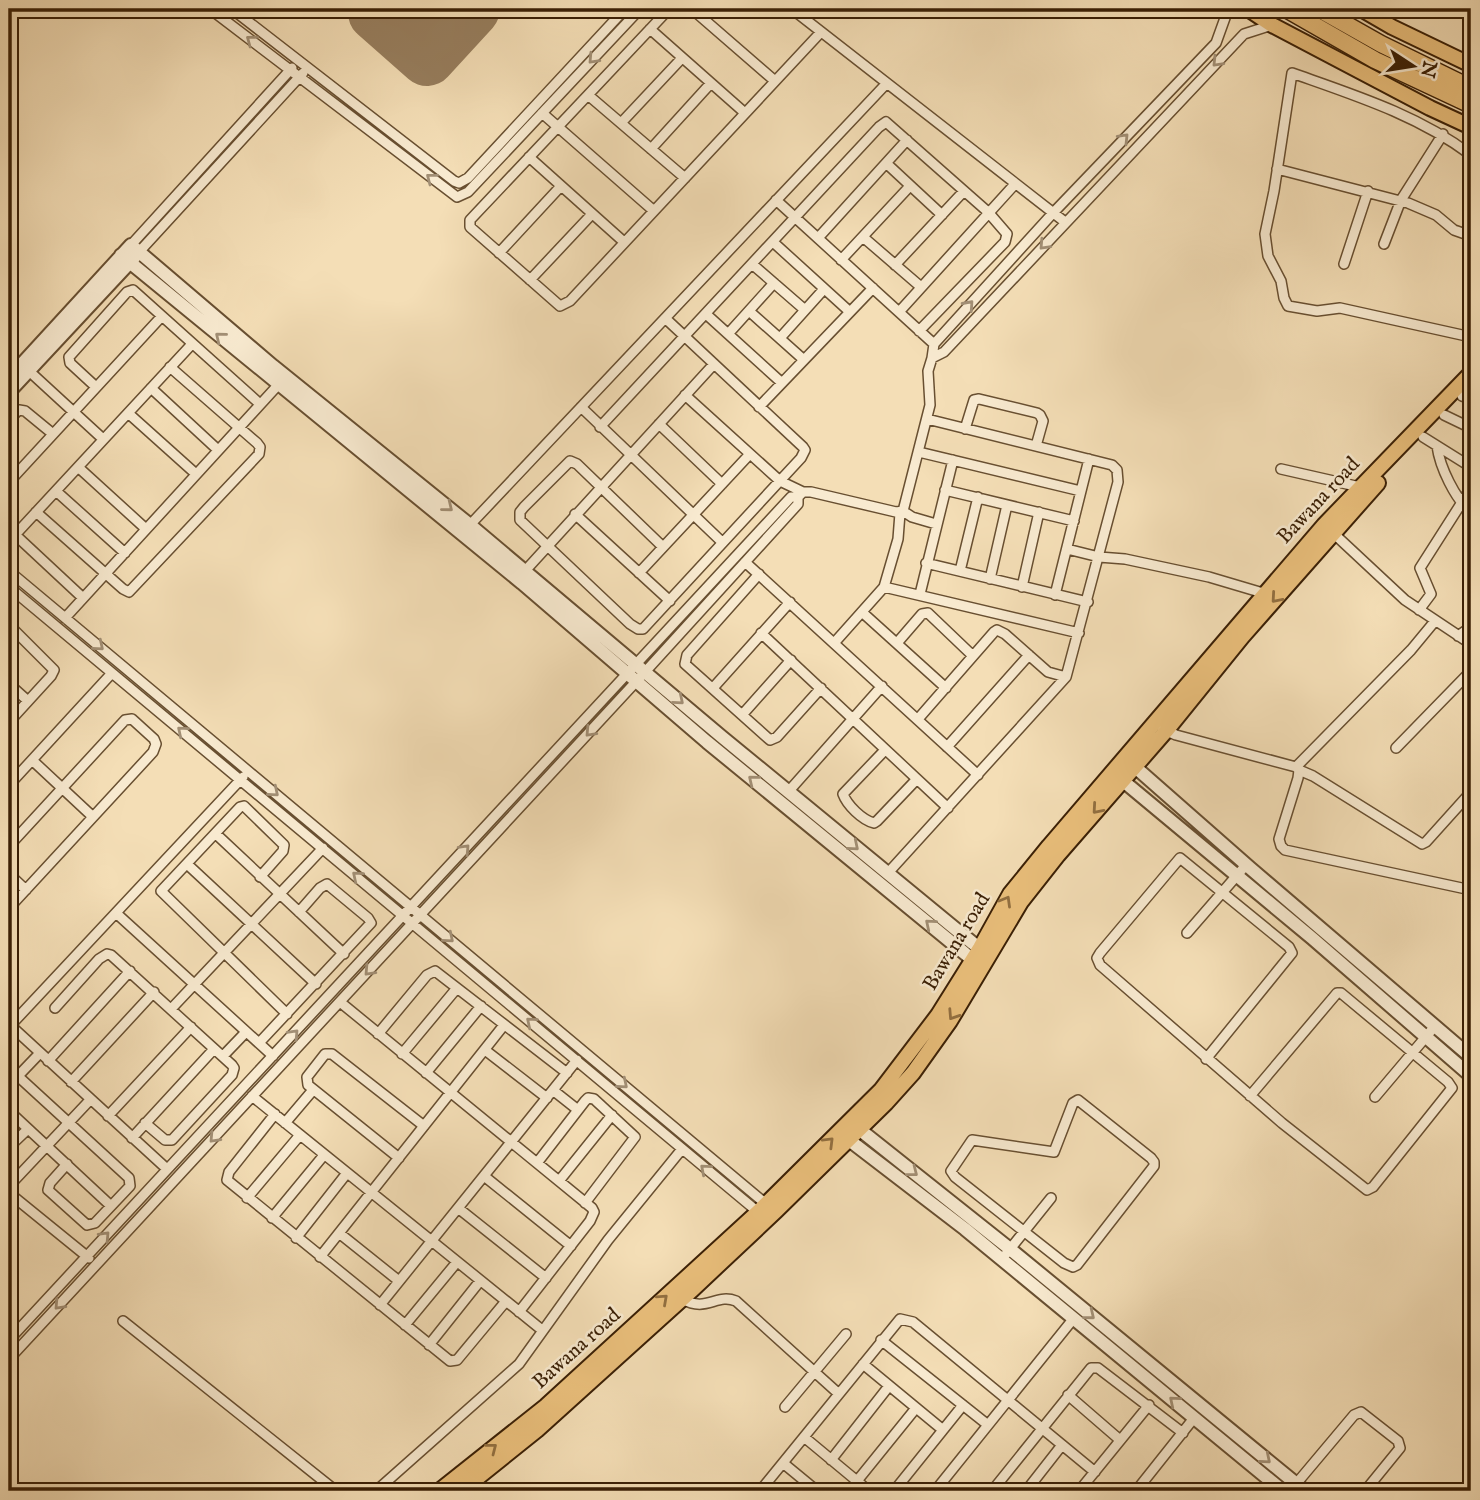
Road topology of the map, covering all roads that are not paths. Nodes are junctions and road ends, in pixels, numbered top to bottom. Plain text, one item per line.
1 (210, 9) edge
2 (232, 9) edge
3 (625, 9) edge
4 (640, 9) edge
5 (669, 9) edge
6 (692, 9) edge
7 (792, 9) edge
8 (1224, 9) edge
9 (1248, 9) edge
10 (1286, 9) edge
11 (1319, 9) edge
12 (1361, 9) edge
13 (1272, 25) junction
14 (650, 29) junction
15 (821, 32) junction
16 (682, 58) junction
17 (299, 60) junction
18 (1471, 65) edge
19 (309, 67) junction
20 (291, 70) junction
21 (300, 76) junction
22 (775, 81) junction
23 (711, 83) junction
24 (887, 83) junction
25 (1471, 88) edge
26 (587, 96) junction
27 (1471, 105) edge
28 (542, 113) junction
29 (745, 113) junction
30 (621, 123) junction
31 (558, 127) junction
32 (1471, 127) edge
33 (1443, 134) junction
34 (907, 140) junction
35 (651, 149) junction
36 (1471, 155) edge
37 (529, 157) junction
38 (886, 163) junction
39 (1277, 169) junction
40 (685, 178) junction
41 (1016, 184) junction
42 (561, 186) junction
43 (911, 186) junction
44 (964, 191) junction
45 (1368, 191) junction
46 (776, 200) junction
47 (1401, 200) junction
48 (654, 211) junction
49 (988, 212) junction
50 (1053, 213) junction
51 (592, 214) junction
52 (942, 215) junction
53 (795, 217) junction
54 (1065, 222) junction
55 (1471, 236) edge
56 (863, 237) junction
57 (818, 238) junction
58 (624, 242) junction
59 (773, 242) junction
60 (1384, 244) dead end
61 (499, 253) junction
62 (130, 254) junction
63 (841, 260) junction
64 (752, 264) junction
65 (1344, 264) dead end
66 (895, 265) junction
67 (530, 280) junction
68 (774, 283) junction
69 (921, 287) junction
70 (873, 288) junction
71 (824, 289) junction
72 (806, 310) junction
73 (749, 311) junction
74 (850, 312) junction
75 (899, 312) junction
76 (706, 314) junction
77 (162, 316) junction
78 (665, 318) junction
79 (919, 331) junction
80 (728, 334) junction
81 (685, 336) junction
82 (1471, 337) edge
83 (780, 338) junction
84 (192, 344) junction
85 (934, 344) junction
86 (932, 358) junction
87 (804, 360) junction
88 (714, 364) junction
89 (170, 367) junction
90 (29, 371) junction
91 (1471, 373) edge
92 (9, 378) edge
93 (782, 383) junction
94 (279, 384) junction
95 (96, 387) junction
96 (151, 388) junction
97 (9, 392) edge
98 (1468, 393) edge
99 (685, 395) junction
100 (260, 404) junction
101 (581, 407) junction
102 (760, 407) junction
103 (74, 411) junction
104 (128, 413) junction
105 (1444, 415) junction
106 (9, 419) edge
107 (927, 419) junction
108 (659, 424) junction
109 (239, 427) junction
110 (600, 427) junction
111 (1471, 428) edge
112 (965, 429) junction
113 (53, 434) junction
114 (1423, 437) junction
115 (103, 439) junction
116 (1036, 446) junction
117 (1437, 446) junction
118 (218, 450) junction
119 (919, 452) junction
120 (749, 454) junction
121 (630, 455) junction
122 (1089, 459) junction
123 (953, 460) junction
124 (78, 467) junction
125 (1471, 467) edge
126 (1281, 468) dead end
127 (197, 474) junction
128 (780, 481) junction
129 (9, 482) edge
130 (723, 484) junction
131 (600, 486) junction
132 (1360, 487) junction
133 (1471, 488) edge
134 (945, 490) junction
135 (56, 491) junction
136 (1081, 491) junction
137 (800, 495) junction
138 (978, 497) junction
139 (1462, 503) junction
140 (1007, 505) junction
141 (36, 512) junction
142 (901, 512) junction
143 (1039, 512) junction
144 (1471, 513) edge
145 (575, 514) junction
146 (694, 515) junction
147 (1074, 521) junction
148 (936, 524) junction
149 (1328, 528) junction
150 (146, 529) junction
151 (466, 529) junction
152 (12, 532) edge
153 (722, 542) junction
154 (547, 544) junction
155 (663, 547) junction
156 (1067, 548) junction
157 (125, 553) junction
158 (1099, 557) junction
159 (746, 562) junction
160 (926, 563) junction
161 (9, 571) edge
162 (960, 571) junction
163 (524, 572) junction
164 (639, 573) junction
165 (105, 574) junction
166 (759, 575) junction
167 (990, 579) junction
168 (1022, 586) junction
169 (9, 587) edge
170 (884, 587) junction
171 (1264, 593) junction
172 (919, 594) junction
173 (1055, 595) junction
174 (83, 598) junction
175 (670, 601) junction
176 (790, 602) junction
177 (1088, 602) junction
178 (1419, 610) junction
179 (863, 613) junction
180 (65, 618) junction
181 (1436, 621) junction
182 (9, 625) edge
183 (1471, 627) edge
184 (761, 633) junction
185 (1079, 633) junction
186 (1458, 636) junction
187 (835, 642) junction
188 (897, 643) junction
189 (1471, 644) edge
190 (1029, 655) junction
191 (973, 656) junction
192 (791, 660) junction
193 (1471, 671) edge
194 (112, 673) junction
195 (636, 673) junction
196 (1066, 677) junction
197 (9, 684) edge
198 (882, 686) junction
199 (713, 688) junction
200 (821, 688) junction
201 (946, 688) junction
202 (28, 701) junction
203 (742, 715) junction
204 (854, 719) junction
205 (918, 719) junction
206 (9, 722) edge
207 (1160, 728) junction
208 (947, 747) junction
209 (1396, 748) dead end
210 (885, 750) junction
211 (32, 761) junction
212 (1134, 766) junction
213 (1297, 768) junction
214 (248, 771) junction
215 (978, 775) junction
216 (917, 779) junction
217 (241, 780) junction
218 (1122, 780) junction
219 (9, 785) edge
220 (62, 789) junction
221 (788, 792) junction
222 (1471, 792) edge
223 (948, 808) junction
224 (92, 816) junction
225 (216, 834) junction
226 (9, 846) edge
227 (323, 848) junction
228 (187, 864) junction
229 (1245, 865) junction
230 (9, 874) edge
231 (887, 874) junction
232 (1237, 876) junction
233 (260, 877) junction
234 (26, 890) junction
235 (1471, 890) edge
236 (1222, 893) junction
237 (279, 895) junction
238 (412, 906) junction
239 (9, 908) edge
240 (299, 912) junction
241 (116, 913) junction
242 (404, 915) junction
243 (421, 915) junction
244 (414, 923) junction
245 (251, 924) junction
246 (1187, 933) dead end
247 (223, 954) junction
248 (344, 954) junction
249 (981, 958) junction
250 (130, 971) junction
251 (316, 984) junction
252 (194, 985) junction
253 (457, 988) junction
254 (154, 992) junction
255 (340, 1002) junction
256 (481, 1006) junction
257 (55, 1008) dead end
258 (172, 1008) junction
259 (288, 1014) junction
260 (504, 1025) junction
261 (10, 1026) edge
262 (1435, 1026) junction
263 (191, 1027) junction
264 (246, 1031) junction
265 (378, 1034) junction
266 (1426, 1037) junction
267 (259, 1043) junction
268 (214, 1049) junction
269 (485, 1050) junction
270 (1413, 1052) junction
271 (40, 1053) junction
272 (402, 1054) junction
273 (223, 1056) junction
274 (273, 1056) junction
275 (1471, 1057) edge
276 (1206, 1059) junction
277 (577, 1060) junction
278 (48, 1061) junction
279 (9, 1068) edge
280 (426, 1073) junction
281 (567, 1073) junction
282 (18, 1076) junction
283 (1471, 1076) edge
284 (71, 1082) junction
285 (313, 1090) junction
286 (451, 1094) junction
287 (550, 1095) junction
288 (252, 1096) junction
289 (1250, 1096) junction
290 (1375, 1097) dead end
291 (90, 1100) junction
292 (578, 1110) junction
293 (9, 1111) edge
294 (275, 1114) junction
295 (612, 1115) junction
296 (107, 1116) junction
297 (285, 1123) junction
298 (67, 1124) junction
299 (145, 1124) junction
300 (424, 1126) junction
301 (28, 1129) junction
302 (299, 1135) junction
303 (854, 1135) junction
304 (132, 1138) junction
305 (512, 1142) junction
306 (46, 1146) junction
307 (9, 1147) edge
308 (682, 1149) junction
309 (324, 1155) junction
310 (399, 1158) junction
311 (537, 1163) junction
312 (67, 1164) junction
313 (167, 1169) junction
314 (347, 1173) junction
315 (484, 1176) junction
316 (559, 1181) junction
317 (9, 1186) edge
318 (371, 1193) junction
319 (9, 1194) edge
320 (247, 1198) junction
321 (1051, 1198) dead end
322 (585, 1203) junction
323 (111, 1206) junction
324 (458, 1208) junction
325 (762, 1208) junction
326 (272, 1218) junction
327 (1025, 1231) junction
328 (339, 1233) junction
329 (296, 1237) junction
330 (432, 1241) junction
331 (571, 1246) junction
332 (1010, 1248) junction
333 (87, 1256) junction
334 (320, 1257) junction
335 (1002, 1259) junction
336 (457, 1262) junction
337 (97, 1265) junction
338 (545, 1278) junction
339 (399, 1281) junction
340 (480, 1281) junction
341 (682, 1299) junction
342 (506, 1301) junction
343 (380, 1305) junction
344 (519, 1312) junction
345 (1074, 1318) junction
346 (123, 1321) dead end
347 (405, 1325) junction
348 (542, 1330) junction
349 (846, 1334) dead end
350 (9, 1340) edge
351 (881, 1340) junction
352 (429, 1345) junction
353 (9, 1359) edge
354 (863, 1364) junction
355 (815, 1371) junction
356 (889, 1385) junction
357 (839, 1394) junction
358 (1068, 1395) junction
359 (1008, 1400) junction
360 (963, 1405) junction
361 (1149, 1405) junction
362 (785, 1408) dead end
363 (916, 1408) junction
364 (1194, 1418) junction
365 (988, 1425) junction
366 (1041, 1428) junction
367 (943, 1430) junction
368 (1182, 1433) junction
369 (804, 1437) junction
370 (1120, 1440) junction
371 (1062, 1445) junction
372 (831, 1460) junction
373 (783, 1464) junction
374 (1094, 1472) junction
375 (857, 1481) junction
376 (9, 1487) edge
377 (1300, 1487) edge
378 (806, 1488) edge
379 (937, 1488) edge
380 (14, 1491) edge
381 (336, 1491) edge
382 (376, 1491) edge
383 (439, 1491) edge
384 (461, 1491) edge
385 (760, 1491) edge
386 (817, 1491) edge
387 (869, 1491) edge
388 (894, 1491) edge
389 (948, 1491) edge
390 (992, 1491) edge
391 (1026, 1491) edge
392 (1079, 1491) edge
393 (1136, 1491) edge
394 (1283, 1491) edge
395 (1365, 1491) edge

20 -> 1 street
2 - 17 street
3 - 19 street
4 -> 28 street
5 - 14 street
6 - 22 street
7 - 15 street
50 -> 8 street
9 - 13 main road
10 - 27 highway
11 - 25 highway
12 - 18 main road
13 - 32 main road
13 -> 54 street
14 - 16 street
14 - 26 street
15 - 22 street
15 - 24 street
16 - 23 street
16 - 30 street
17 - 19 street
17 - 20 street
19 - 21 street
20 - 21 street
20 - 62 street
28 -> 21 street
21 - 62 street
22 - 29 street
23 - 29 street
23 - 35 street
24 - 41 street
24 - 46 street
26 - 30 street
26 - 31 street
28 - 31 street
29 - 40 street
30 - 35 street
31 - 37 street
31 - 48 street
33 - 36 street
33 - 39 street
33 - 47 street
34 - 38 street
34 - 44 street
34 - 53 street
35 - 40 street
37 - 42 street
37 - 61 street
38 - 43 street
38 - 57 street
39 - 45 street
39 - 82 street
40 - 48 street
41 - 49 street
41 - 50 street
42 - 51 street
42 - 61 street
43 - 52 street
43 - 56 street
44 - 49 street
44 - 52 street
45 - 47 street
45 - 65 street
46 - 53 street
46 - 78 street
47 - 55 street
47 - 60 street
48 - 58 street
49 - 69 street
49 - 79 street
50 - 54 street
85 -> 50 street
51 - 58 street
51 - 67 street
52 - 66 street
53 - 57 street
53 - 59 street
54 -> 86 street
56 - 63 street
56 - 66 street
57 - 63 street
58 - 67 street
59 - 64 street
59 - 71 street
61 - 67 street
62 - 90 street
62 - 92 street
94 -> 62 street
62 -> 151 street
63 - 70 street
64 - 68 street
64 - 76 street
66 - 69 street
68 - 72 street
68 - 73 street
69 - 75 street
70 - 74 street
70 - 75 street
71 - 72 street
71 - 74 street
72 - 83 street
73 - 80 street
73 - 83 street
74 - 87 street
75 - 79 street
76 - 80 street
76 - 81 street
77 - 84 street
77 - 95 street
77 - 95 street
78 - 81 street
78 - 101 street
79 - 85 street
80 - 93 street
81 - 88 street
81 - 110 street
83 - 87 street
84 - 89 street
84 - 100 street
85 - 86 street
86 - 107 street
87 - 93 street
88 - 99 street
88 - 102 street
89 - 96 street
89 - 109 street
90 - 97 street
90 - 103 street
91 - 132 main road, Bawana road
93 - 102 street
94 - 100 street
94 - 151 street
95 - 103 street
96 - 104 street
96 - 118 street
98 - 105 main road, Bawana road
99 - 108 street
99 - 120 street
100 - 109 street
101 - 110 street
101 - 151 street
102 - 128 street
103 - 113 street
103 - 115 street
104 - 115 street
104 - 127 street
105 - 111 street
105 - 114 main road, Bawana road
106 - 113 street
107 - 112 street
107 - 119 street
108 - 121 street
108 - 130 street
109 - 118 street
109 - 165 street
110 - 121 street
112 - 116 street
112 - 116 street
113 - 129 street
114 - 117 street
114 - 149 main road, Bawana road
115 - 124 street
116 - 122 street
117 - 125 street
117 - 139 street
118 - 127 street
119 - 123 street
119 - 142 street
120 - 128 street
120 - 130 street
121 - 131 street
121 - 146 street
122 - 136 street
122 - 158 street
123 - 134 street
123 - 136 street
124 - 135 street
124 - 150 street
126 - 132 street
127 - 150 street
128 - 137 street
128 - 153 street
130 - 146 street
131 - 145 street
131 - 154 street
131 - 155 street
132 - 149 main road, Bawana road
133 - 139 street
134 - 138 street
134 - 148 street
135 - 141 street
135 - 157 street
136 - 147 street
137 - 142 street
137 - 159 street
137 - 195 street
138 - 140 street
138 - 162 street
139 - 144 street
139 - 178 street
140 - 143 street
140 - 167 street
141 - 152 street
141 - 165 street
142 - 148 street
142 - 170 street
143 - 147 street
143 - 168 street
145 - 154 street
145 - 164 street
146 - 153 street
146 - 155 street
147 - 156 street
148 - 160 street
149 - 171 main road, Bawana road
149 - 178 street
149 -> 207 main road, Bawana road
150 - 157 street
151 - 163 street
151 - 195 street
152 - 174 street
153 - 175 street
154 - 163 street
154 - 175 street
155 - 164 street
156 - 158 street
156 - 173 street
157 - 165 street
158 - 171 street
158 - 177 street
159 - 166 street
159 - 195 street
160 - 162 street
160 - 172 street
161 - 180 street
162 - 167 street
163 - 195 street
164 - 175 street
165 - 174 street
166 - 176 street
166 - 199 street
167 - 168 street
168 - 173 street
169 - 194 street
170 - 172 street
170 - 179 street
171 - 207 main road, Bawana road
172 - 185 street
173 - 177 street
174 - 180 street
176 - 184 street
176 - 187 street
177 - 185 street
178 - 181 street
179 - 187 street
179 - 188 street
180 -> 214 street
181 - 186 street
181 - 213 street
182 - 202 street
183 - 186 street
184 - 192 street
184 - 199 street
185 - 196 street
186 - 189 street
187 - 198 street
188 - 191 street
188 - 201 street
190 - 191 street
190 - 196 street
190 - 208 street
191 - 201 street
192 - 200 street
192 - 203 street
193 - 209 street
194 - 211 street
217 -> 194 street
195 -> 221 street
238 -> 195 street
195 -> 243 street
249 -> 195 street
196 - 215 street
197 - 202 street
198 - 204 street
198 - 205 street
199 - 203 street
200 - 203 street
200 - 204 street
201 - 205 street
202 - 206 street
204 - 210 street
204 - 221 street
205 - 208 street
207 - 212 main road, Bawana road
207 - 213 street
249 -> 207 main road, Bawana road
208 - 215 street
210 - 216 street
210 - 216 street
211 - 219 street
211 - 220 street
212 - 218 main road, Bawana road
212 - 229 street
213 - 222 street
213 - 235 street
214 - 217 street
214 -> 238 street
215 - 223 street
216 - 223 street
217 - 227 street
217 - 241 street
218 - 232 street
218 -> 249 main road, Bawana road
220 - 224 street
220 - 224 street
220 - 226 street
221 -> 231 street
223 - 231 street
224 - 234 street
225 - 228 street
225 - 233 street
225 - 233 street
227 - 237 street
242 -> 227 street
228 - 245 street
228 - 247 street
229 - 232 street
229 - 262 street
230 - 234 street
231 - 249 street
232 - 236 street
232 - 266 street
233 - 237 street
234 - 239 street
236 - 246 street
236 - 276 street
236 - 276 street
237 - 240 street
237 - 245 street
238 - 242 street
238 - 243 street
240 - 248 street
240 - 248 street
241 - 252 street
241 - 261 street
242 - 244 street
274 -> 242 street
243 - 244 street
243 -> 325 street
244 -> 255 street
277 -> 244 street
245 - 247 street
245 - 251 street
247 - 252 street
247 - 259 street
248 - 251 street
249 -> 303 main road, Bawana road
325 -> 249 main road, Bawana road
250 - 254 street
250 - 257 street
250 - 278 street
251 - 259 street
252 - 258 street
252 - 264 street
253 - 256 street
253 - 265 street
253 - 272 street
254 - 258 street
254 - 284 street
255 - 265 street
255 - 288 street
256 - 260 street
256 - 280 street
258 - 263 street
259 - 267 street
260 - 269 street
260 - 281 street
261 - 271 street
262 - 266 street
262 - 275 street
263 - 268 street
263 - 296 street
264 - 267 street
264 - 273 street
265 - 272 street
266 - 270 street
266 - 283 street
267 - 274 street
268 - 273 street
268 - 299 street
269 - 286 street
269 - 287 street
270 - 289 street
270 - 289 street
270 - 290 street
271 - 278 street
271 - 282 street
272 - 280 street
273 - 299 street
274 - 313 street
276 - 289 street
277 - 281 street
277 - 308 street
278 - 284 street
279 - 282 street
280 - 286 street
281 - 287 street
282 - 298 street
284 - 291 street
285 - 297 street
285 - 300 street
285 - 310 street
286 - 300 street
286 - 305 street
287 - 292 street
287 - 305 street
288 - 294 street
288 -> 337 street
291 - 296 street
291 - 298 street
292 - 295 street
292 - 311 street
293 - 301 street
294 - 297 street
294 - 320 street
295 - 316 street
295 - 322 street
296 - 304 street
297 - 302 street
298 - 306 street
298 - 323 street
299 - 304 street
300 - 310 street
301 - 306 street
301 - 307 street
302 - 309 street
302 - 320 street
303 -> 332 street
303 - 335 street
303 - 341 main road, Bawana road
304 - 313 street
305 - 311 street
305 - 315 street
306 - 312 street
306 - 317 street
325 -> 308 street
308 - 348 street
309 - 314 street
309 - 326 street
310 - 318 street
311 - 316 street
312 - 323 street
312 - 323 street
333 -> 313 street
314 - 318 street
314 - 329 street
315 - 324 street
315 - 331 street
316 - 322 street
318 - 328 street
318 - 330 street
319 - 333 street
320 - 326 street
321 - 327 street
322 - 331 street
324 - 330 street
324 - 338 street
383 -> 325 main road, Bawana road
326 - 329 street
327 - 327 street
327 - 332 street
328 - 334 street
328 - 339 street
329 - 334 street
330 - 336 street
330 - 339 street
331 - 338 street
332 - 335 street
332 -> 377 street
333 - 337 street
333 - 350 street
334 - 343 street
335 - 345 street
336 - 340 street
336 - 347 street
337 -> 353 street
338 - 344 street
339 - 343 street
340 - 342 street
340 - 352 street
341 - 355 street
341 - 384 main road, Bawana road
342 - 344 street
342 - 352 street
343 - 347 street
344 - 348 street
345 - 359 street
364 -> 345 street
346 - 381 street
347 - 352 street
348 - 382 street
349 - 355 street
351 - 354 street
351 - 359 street
351 - 360 street
354 - 356 street
354 - 357 street
355 - 357 street
355 - 362 street
356 - 363 street
356 - 372 street
357 - 369 street
358 - 361 street
358 - 366 street
358 - 370 street
359 - 365 street
359 - 366 street
360 - 365 street
360 - 367 street
361 - 368 street
361 - 370 street
363 - 367 street
363 - 375 street
364 - 368 street
364 - 394 street
365 - 379 street
366 - 371 street
366 - 390 street
367 - 388 street
368 - 393 street
369 - 372 street
369 - 373 street
370 - 374 street
371 - 374 street
371 - 391 street
372 - 375 street
373 - 378 street
373 - 385 street
374 - 392 street
375 - 387 street
376 - 380 street
377 - 395 street
378 - 386 street
379 - 389 street

